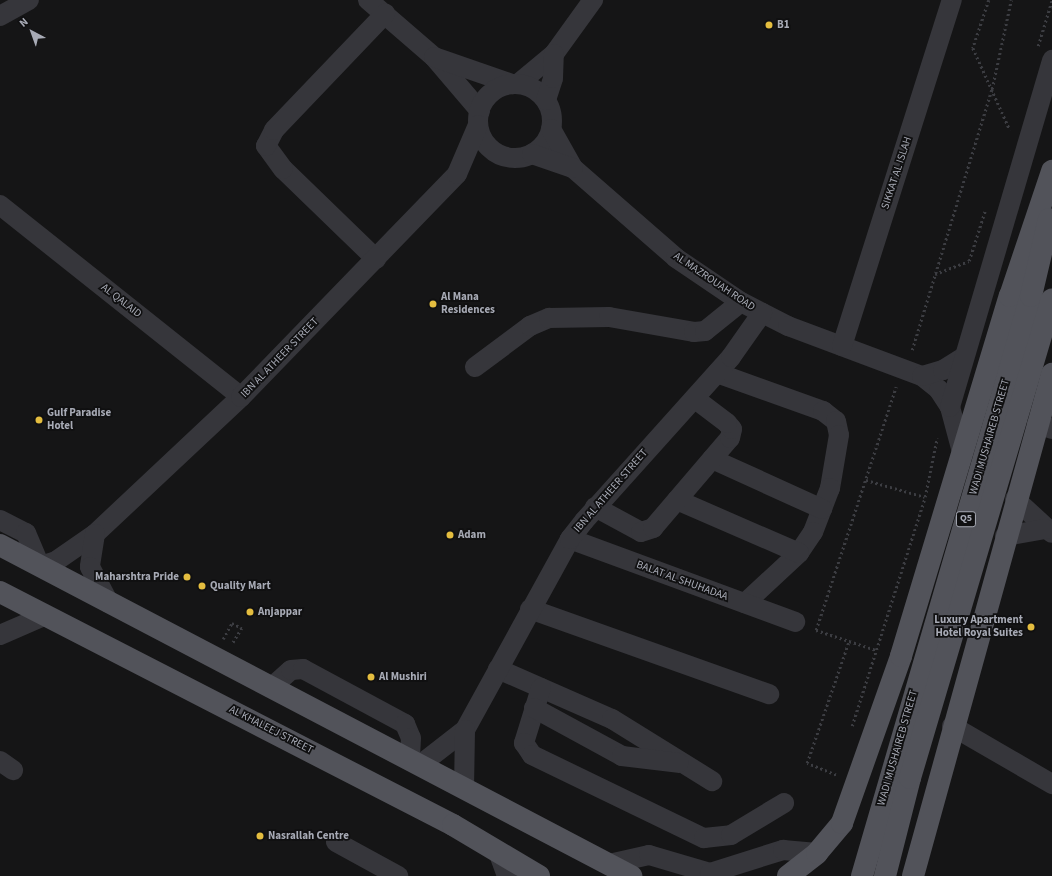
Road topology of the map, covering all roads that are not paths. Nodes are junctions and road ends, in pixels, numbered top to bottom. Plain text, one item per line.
1 (29, 0) edge
2 (368, 0) edge
3 (593, 0) edge
4 (952, 0) edge
5 (385, 14) junction
6 (0, 16) edge
7 (554, 54) junction
8 (1044, 56) edge
9 (434, 57) junction
10 (515, 84) junction
11 (546, 100) junction
12 (479, 118) junction
13 (551, 129) junction
14 (495, 152) junction
15 (532, 154) junction
16 (573, 168) junction
17 (1052, 171) edge
18 (457, 174) junction
19 (1052, 204) edge
20 (0, 205) edge
21 (376, 259) junction
22 (1052, 300) edge
23 (741, 302) junction
24 (762, 313) junction
25 (842, 346) junction
26 (964, 357) junction
27 (475, 367) dead end
28 (717, 372) junction
29 (1052, 374) edge
30 (922, 376) junction
31 (241, 397) junction
32 (694, 398) junction
33 (950, 407) junction
34 (1045, 427) edge
35 (962, 452) junction
36 (712, 459) junction
37 (1015, 499) junction
38 (677, 500) junction
39 (595, 507) junction
40 (822, 509) junction
41 (0, 520) edge
42 (1049, 531) edge
43 (95, 534) junction
44 (1005, 536) junction
45 (570, 539) junction
46 (0, 545) edge
47 (799, 553) junction
48 (40, 566) junction
49 (0, 592) edge
50 (109, 603) junction
51 (745, 603) junction
52 (530, 609) junction
53 (46, 615) junction
54 (795, 622) road end
55 (0, 635) edge
56 (498, 669) junction
57 (272, 687) junction
58 (540, 688) junction
59 (769, 694) dead end
60 (534, 708) junction
61 (952, 726) junction
62 (465, 730) junction
63 (415, 762) junction
64 (683, 764) junction
65 (712, 781) dead end
66 (1052, 784) edge
67 (464, 788) junction
68 (784, 803) dead end
69 (336, 842) dead end
70 (817, 853) junction
71 (499, 854) junction
72 (609, 864) junction
73 (915, 875) edge
74 (398, 876) edge
75 (507, 876) edge
76 (538, 876) edge
77 (631, 876) edge
78 (788, 876) edge
79 (862, 876) edge
80 (885, 876) edge

1 - 6 street
2 - 5 street
3 - 7 street
4 - 25 street, SIKKAT AL ISLAH
5 - 9 street
5 - 21 street
7 - 10 street
7 - 11 street
8 - 26 street
9 - 10 street
9 - 12 street
10 - 11 street
10 - 12 street
11 - 13 street
12 - 14 street
12 - 18 street, IBN AL ATHEER STREET
13 - 15 street
13 - 16 street, AL MAZROUAH ROAD
14 - 15 street
14 - 18 street, IBN AL ATHEER STREET
15 - 16 street, AL MAZROUAH ROAD
16 - 23 street, AL MAZROUAH ROAD
17 - 35 main road, WADI MUSHAIREB STREET
18 - 21 street, IBN AL ATHEER STREET
19 - 79 main road, WADI MUSHAIREB STREET / Q5
20 - 31 street, AL QALAID
21 - 31 street, IBN AL ATHEER STREET
22 - 80 main road, WADI MUSHAIREB STREET / Q5
23 - 24 street, AL MAZROUAH ROAD
23 - 27 street
24 - 25 street, AL MAZROUAH ROAD
24 - 28 street, IBN AL ATHEER STREET
25 - 30 street, AL MAZROUAH ROAD
26 - 30 street
26 - 33 street
28 - 32 street, IBN AL ATHEER STREET
28 - 40 street
29 - 34 main road
30 - 33 street, AL MAZROUAH ROAD
31 - 43 street, IBN AL ATHEER STREET
32 - 36 street
32 - 39 street, IBN AL ATHEER STREET
33 - 35 street, WADI MUSHAIREB STREET
34 - 37 main road
35 - 70 main road, WADI MUSHAIREB STREET
36 - 38 street
36 - 40 street
37 - 42 street
37 - 44 main road
38 - 39 street
38 - 47 street
39 - 45 street, IBN AL ATHEER STREET
40 - 47 street
41 - 48 street
42 - 44 street
43 - 48 street, IBN AL ATHEER STREET
43 - 50 street
44 - 61 main road
45 - 51 street, BALAT AL SHUHADAA
45 - 52 street, IBN AL ATHEER STREET
46 - 48 main road
47 - 51 street
48 - 50 main road
49 - 53 main road, AL KHALEEJ STREET
50 - 57 main road
51 - 54 street, BALAT AL SHUHADAA
52 - 56 street, IBN AL ATHEER STREET
52 - 59 street
53 - 55 street
53 - 71 main road, AL KHALEEJ STREET
56 - 58 street
56 - 62 street, IBN AL ATHEER STREET
57 - 63 main road
57 - 63 street
58 - 60 street
58 - 64 street
60 - 64 street
60 - 68 street
61 - 66 street
61 - 73 main road
62 - 63 street, IBN AL ATHEER STREET
62 - 67 street, IBN AL ATHEER STREET
63 - 67 main road
64 - 65 street
67 - 72 main road
69 - 74 street
70 - 72 street
70 - 78 main road
71 - 75 street
71 - 76 main road, AL KHALEEJ STREET
72 - 77 main road

